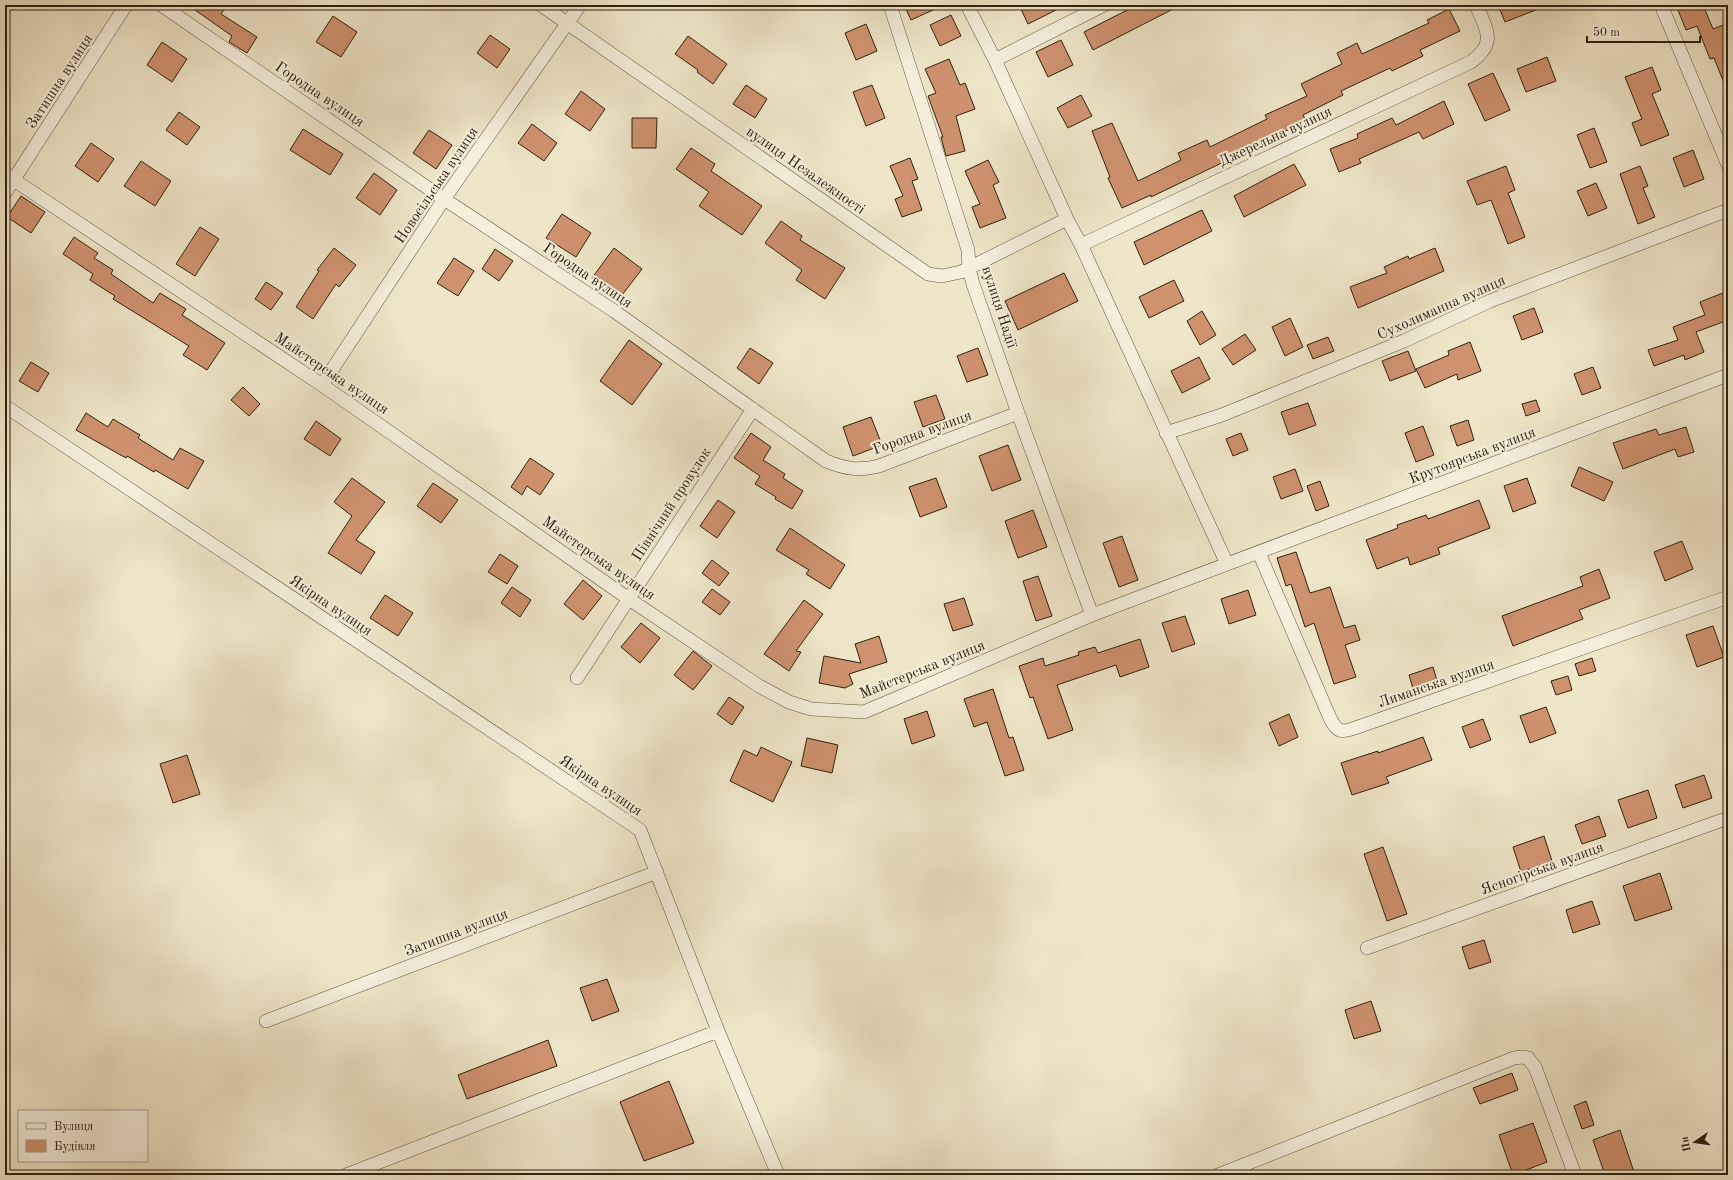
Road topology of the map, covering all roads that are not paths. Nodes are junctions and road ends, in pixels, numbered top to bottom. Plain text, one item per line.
1 (126, 5) edge
2 (161, 5) edge
3 (541, 5) edge
4 (580, 5) edge
5 (890, 5) edge
6 (967, 5) edge
7 (1104, 5) edge
8 (1476, 5) edge
9 (1661, 5) edge
10 (568, 24) junction
11 (995, 60) junction
12 (1728, 166) edge
13 (10, 177) edge
14 (5, 193) edge
15 (444, 198) junction
16 (1728, 210) edge
17 (1067, 219) junction
18 (1081, 244) junction
19 (970, 268) junction
20 (1728, 376) edge
21 (322, 384) junction
22 (5, 406) edge
23 (753, 409) junction
24 (1018, 413) junction
25 (1166, 433) junction
26 (1259, 553) junction
27 (1227, 564) junction
28 (1728, 597) edge
29 (629, 598) junction
30 (1092, 615) junction
31 (578, 678) dead end
32 (1728, 818) edge
33 (657, 872) junction
34 (1367, 948) dead end
35 (266, 1021) dead end
36 (718, 1031) junction
37 (346, 1175) edge
38 (778, 1175) edge
39 (1218, 1175) edge
40 (1575, 1175) edge

1 - 13 street, Затишна вулиця
2 - 15 street, Городна вулиця
3 - 10 street, вулиця Незалежності
4 - 10 street, Новосільська вулиця
5 - 19 street, вулиця Надії
6 - 11 street
7 - 11 street
8 - 18 street, Джерельна вулиця
9 - 12 street
10 - 15 street, Новосільська вулиця
10 - 19 street, вулиця Незалежності
11 - 17 street
13 - 14 street, Затишна вулиця
13 - 21 street, Майстерська вулиця
15 - 21 street, Новосільська вулиця
15 - 23 street, Городна вулиця
16 - 25 street, Сухолиманна вулиця
17 - 18 street
17 - 19 street, вулиця Незалежності
18 - 25 street
19 - 24 street, вулиця Надії
20 - 26 street, Крутоярська вулиця
21 - 29 street, Майстерська вулиця
22 - 33 street, Якірна вулиця
23 - 24 street, Городна вулиця
23 - 29 street, Північний провулок
24 - 30 street, вулиця Надії
25 - 27 street
26 - 27 street, Крутоярська вулиця
26 - 28 street, Лиманська вулиця
27 - 30 street, Майстерська вулиця
29 - 30 street, Майстерська вулиця
29 - 31 street, Північний провулок
32 - 34 street, Ясногірська вулиця
33 - 35 street, Затишна вулиця
33 - 36 street
36 - 37 street
36 - 38 street
39 - 40 street

